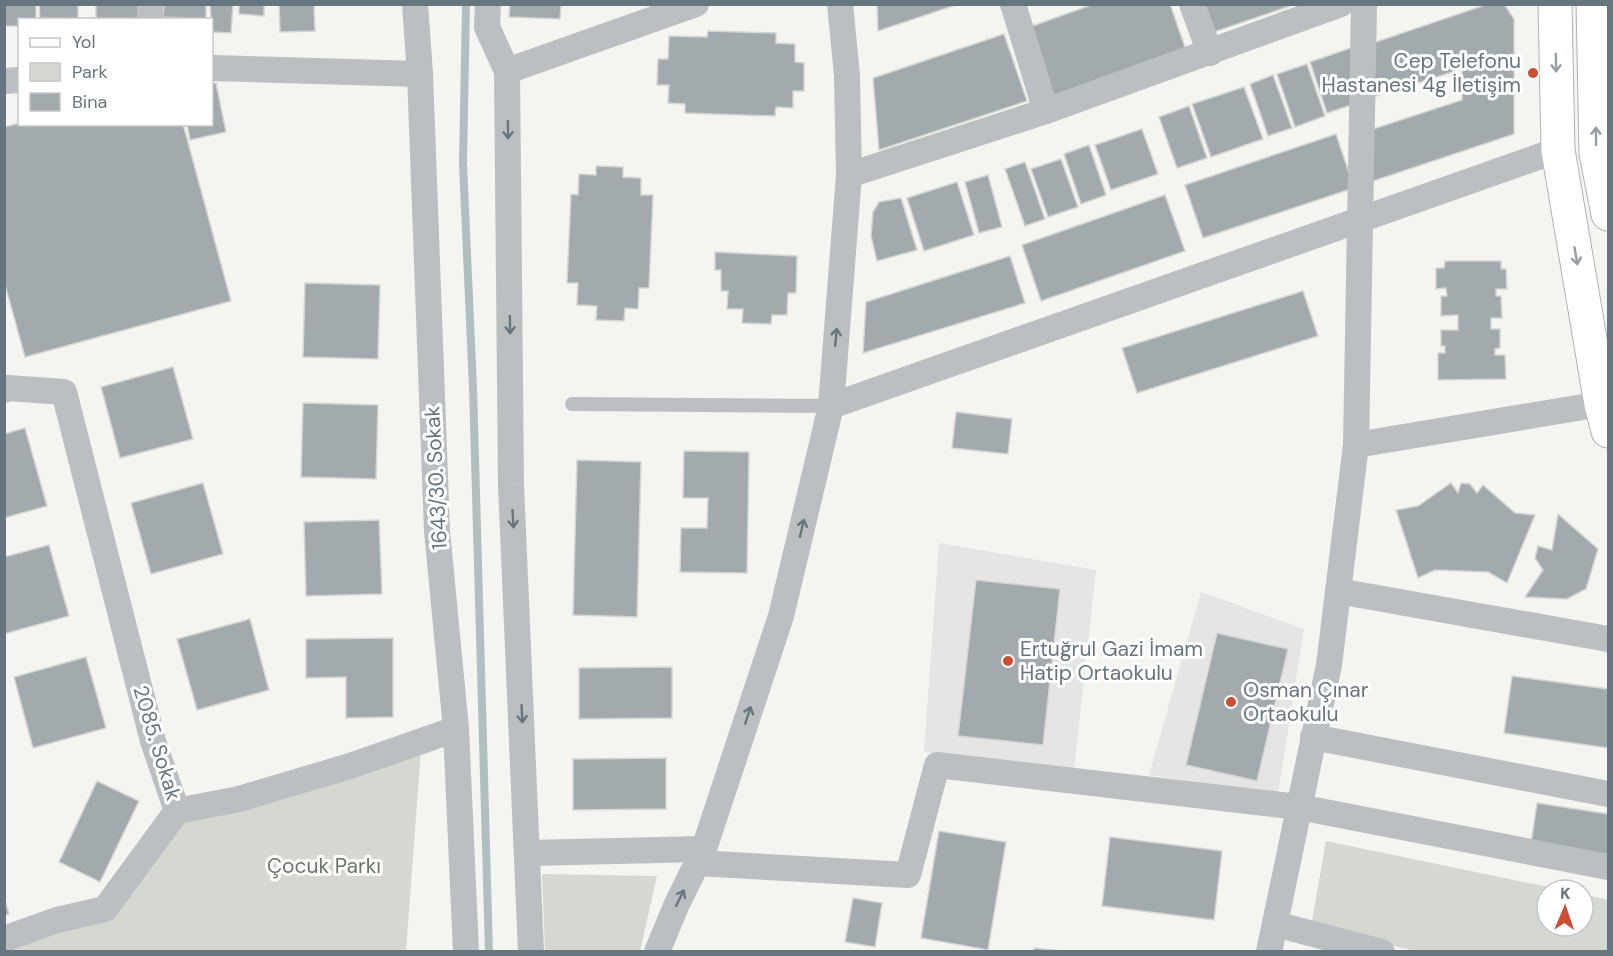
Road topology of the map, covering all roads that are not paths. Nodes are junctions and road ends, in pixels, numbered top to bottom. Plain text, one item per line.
1 (415, 4) edge
2 (488, 4) edge
3 (696, 4) edge
4 (840, 4) edge
5 (1012, 4) edge
6 (1192, 4) edge
7 (1341, 4) edge
8 (1364, 4) edge
9 (1555, 4) edge
10 (1593, 4) edge
11 (1210, 53) junction
12 (213, 68) edge
13 (507, 71) junction
14 (420, 74) junction
15 (1046, 111) junction
16 (1558, 150) junction
17 (849, 175) junction
18 (1608, 214) edge
19 (1359, 220) junction
20 (4, 390) edge
21 (572, 404) dead end
22 (831, 406) junction
23 (1605, 418) edge
24 (1356, 445) junction
25 (1338, 591) junction
26 (1608, 639) edge
27 (456, 729) junction
28 (1313, 737) junction
29 (1608, 794) edge
30 (1299, 807) junction
31 (177, 811) junction
32 (528, 853) junction
33 (701, 856) junction
34 (1608, 867) edge
35 (1275, 924) junction
36 (21, 941) edge
37 (466, 951) edge
38 (531, 951) edge
39 (657, 951) edge
40 (1269, 951) edge
41 (1382, 951) edge

1 - 14 street, 1643/30. Sokak
2 - 13 street
3 - 13 street
4 - 17 street
5 - 15 street
6 - 11 street
7 - 11 street
8 - 19 street
9 -> 16 main road
18 -> 10 main road
11 - 15 street
12 - 14 street
13 -> 32 street
14 - 27 street, 1643/30. Sokak
15 - 17 street
16 - 19 street
16 -> 23 main road
22 -> 17 street
19 - 22 street
19 - 24 street
20 - 31 street, 2085. Sokak
21 - 22 lane
33 -> 22 street
23 - 24 street
24 - 25 street
25 - 26 street
25 - 28 street
27 - 31 street, 2085. Sokak
27 - 37 street, 1643/30. Sokak
28 - 29 street
28 - 30 street
30 - 33 street
30 - 34 street
30 - 35 street
31 - 36 street
32 - 33 street
32 - 38 street
39 -> 33 street
35 - 40 street
35 - 41 street

